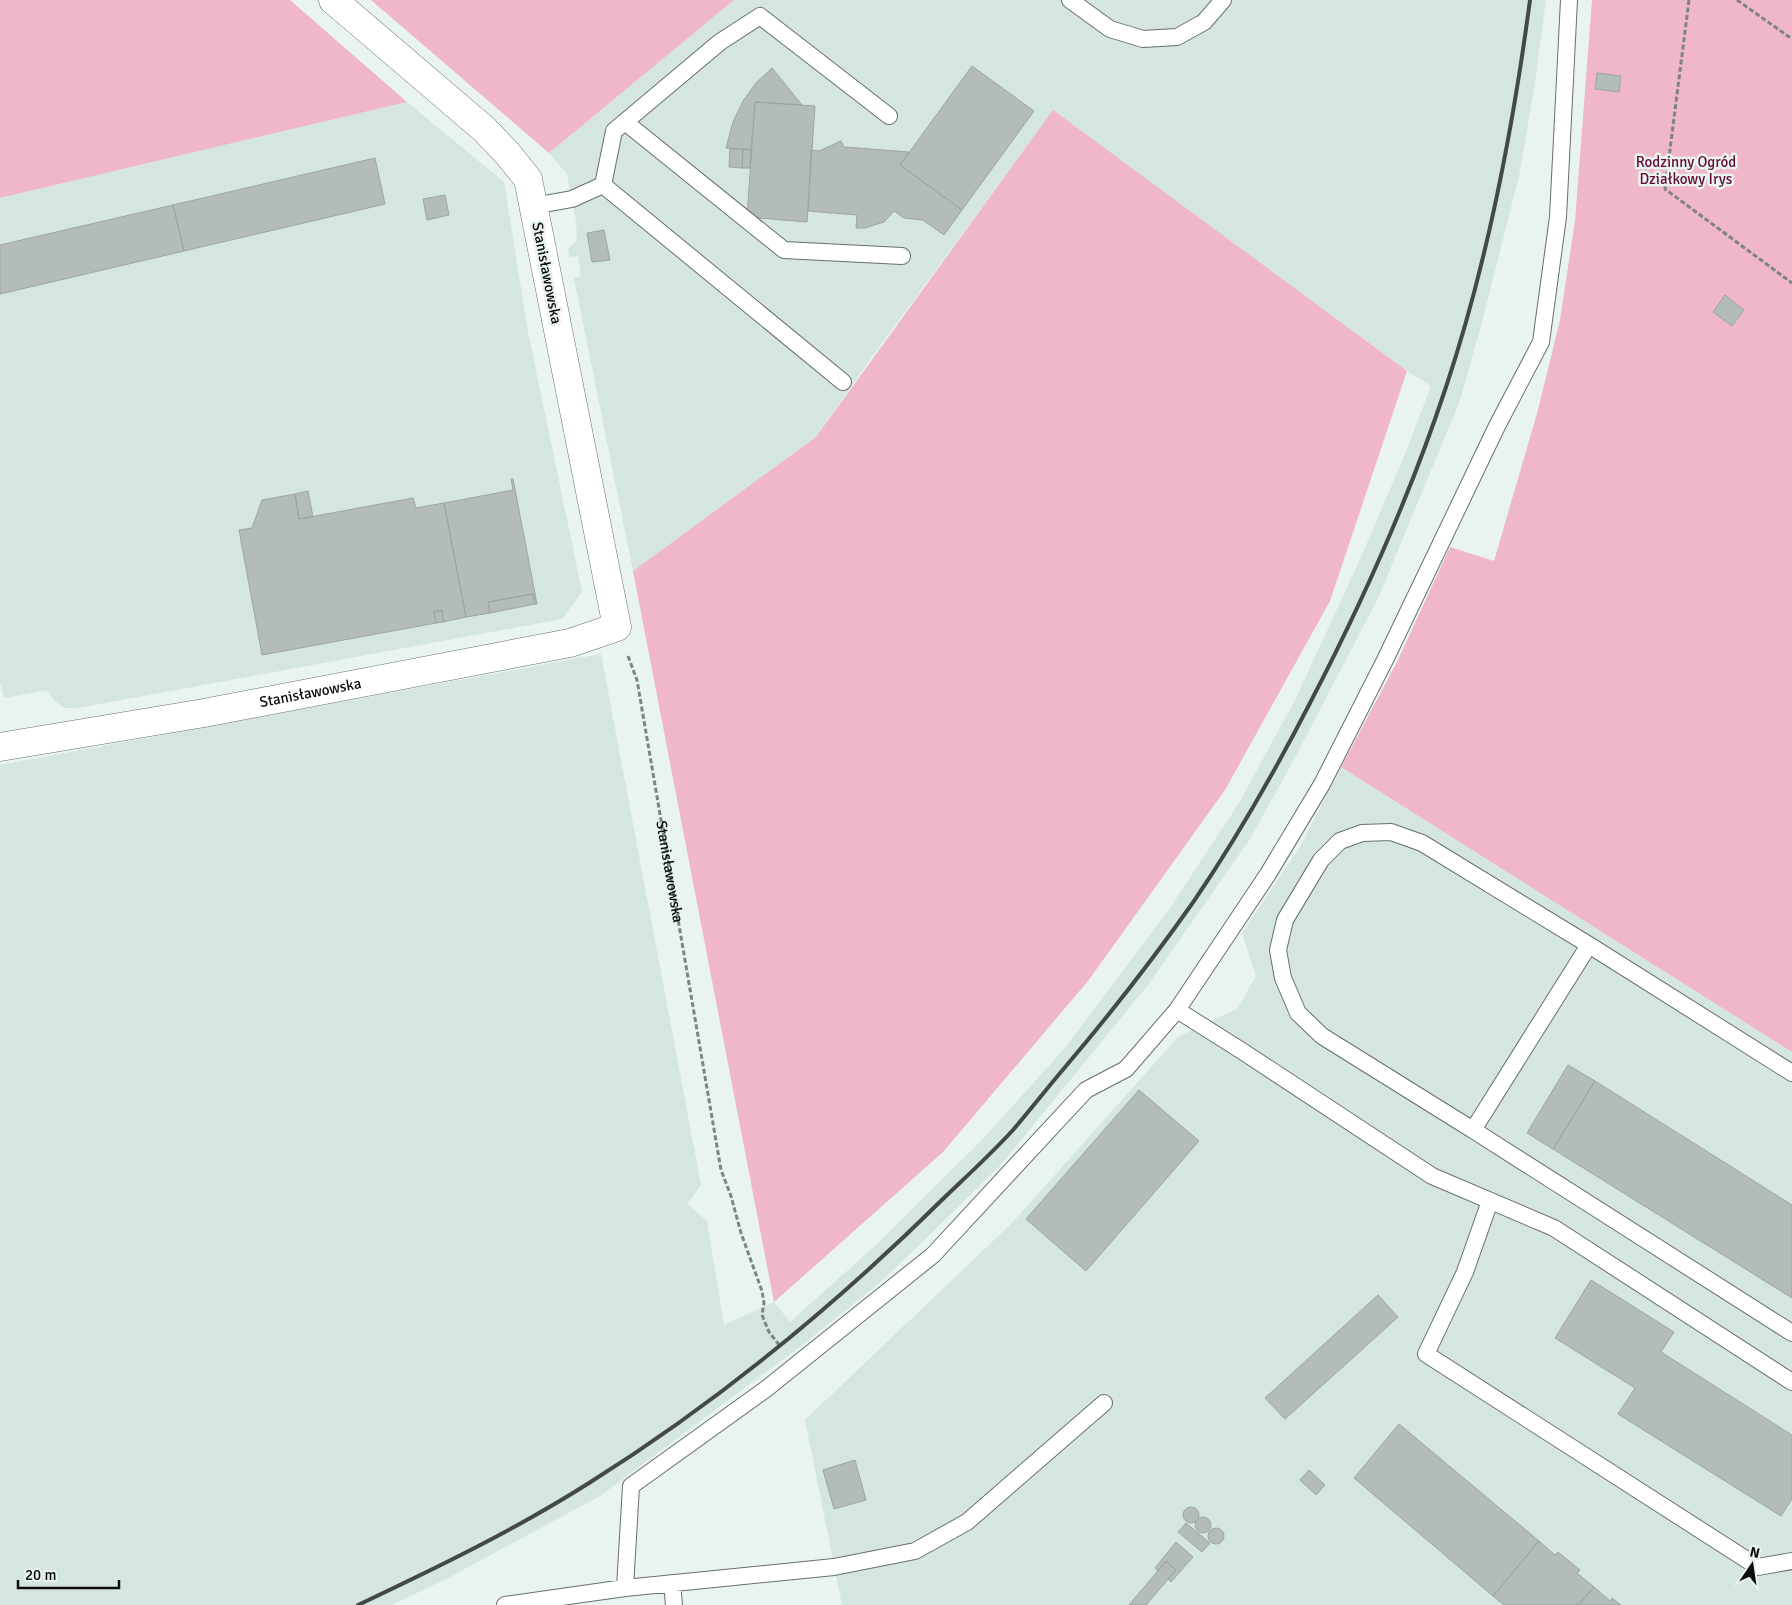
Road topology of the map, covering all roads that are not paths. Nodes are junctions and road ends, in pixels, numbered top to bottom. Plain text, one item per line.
1 (333, 0) edge
2 (1070, 0) edge
3 (1223, 0) edge
4 (1569, 0) edge
5 (889, 116) dead end
6 (625, 122) junction
7 (602, 185) junction
8 (534, 206) junction
9 (902, 256) dead end
10 (843, 382) dead end
11 (0, 747) edge
12 (1589, 945) junction
13 (1177, 1010) junction
14 (1792, 1073) edge
15 (1473, 1130) junction
16 (1490, 1201) junction
17 (1792, 1333) edge
18 (1792, 1382) edge
19 (1104, 1402) dead end
20 (1792, 1561) edge
21 (672, 1583) junction
22 (625, 1588) junction
23 (505, 1605) edge
24 (674, 1605) edge

1 - 8 street, Stanisławowska
2 - 3 lane
4 - 13 lane
5 - 6 lane
6 - 7 lane
6 - 9 lane
7 - 8 lane
7 - 10 lane
8 - 11 street, Stanisławowska
12 - 14 lane
12 - 15 lane
12 - 15 lane
13 - 16 lane
13 - 22 lane
15 - 17 lane
16 - 18 lane
16 - 20 lane
19 - 21 lane
21 - 22 lane
21 - 24 lane
22 - 23 lane

